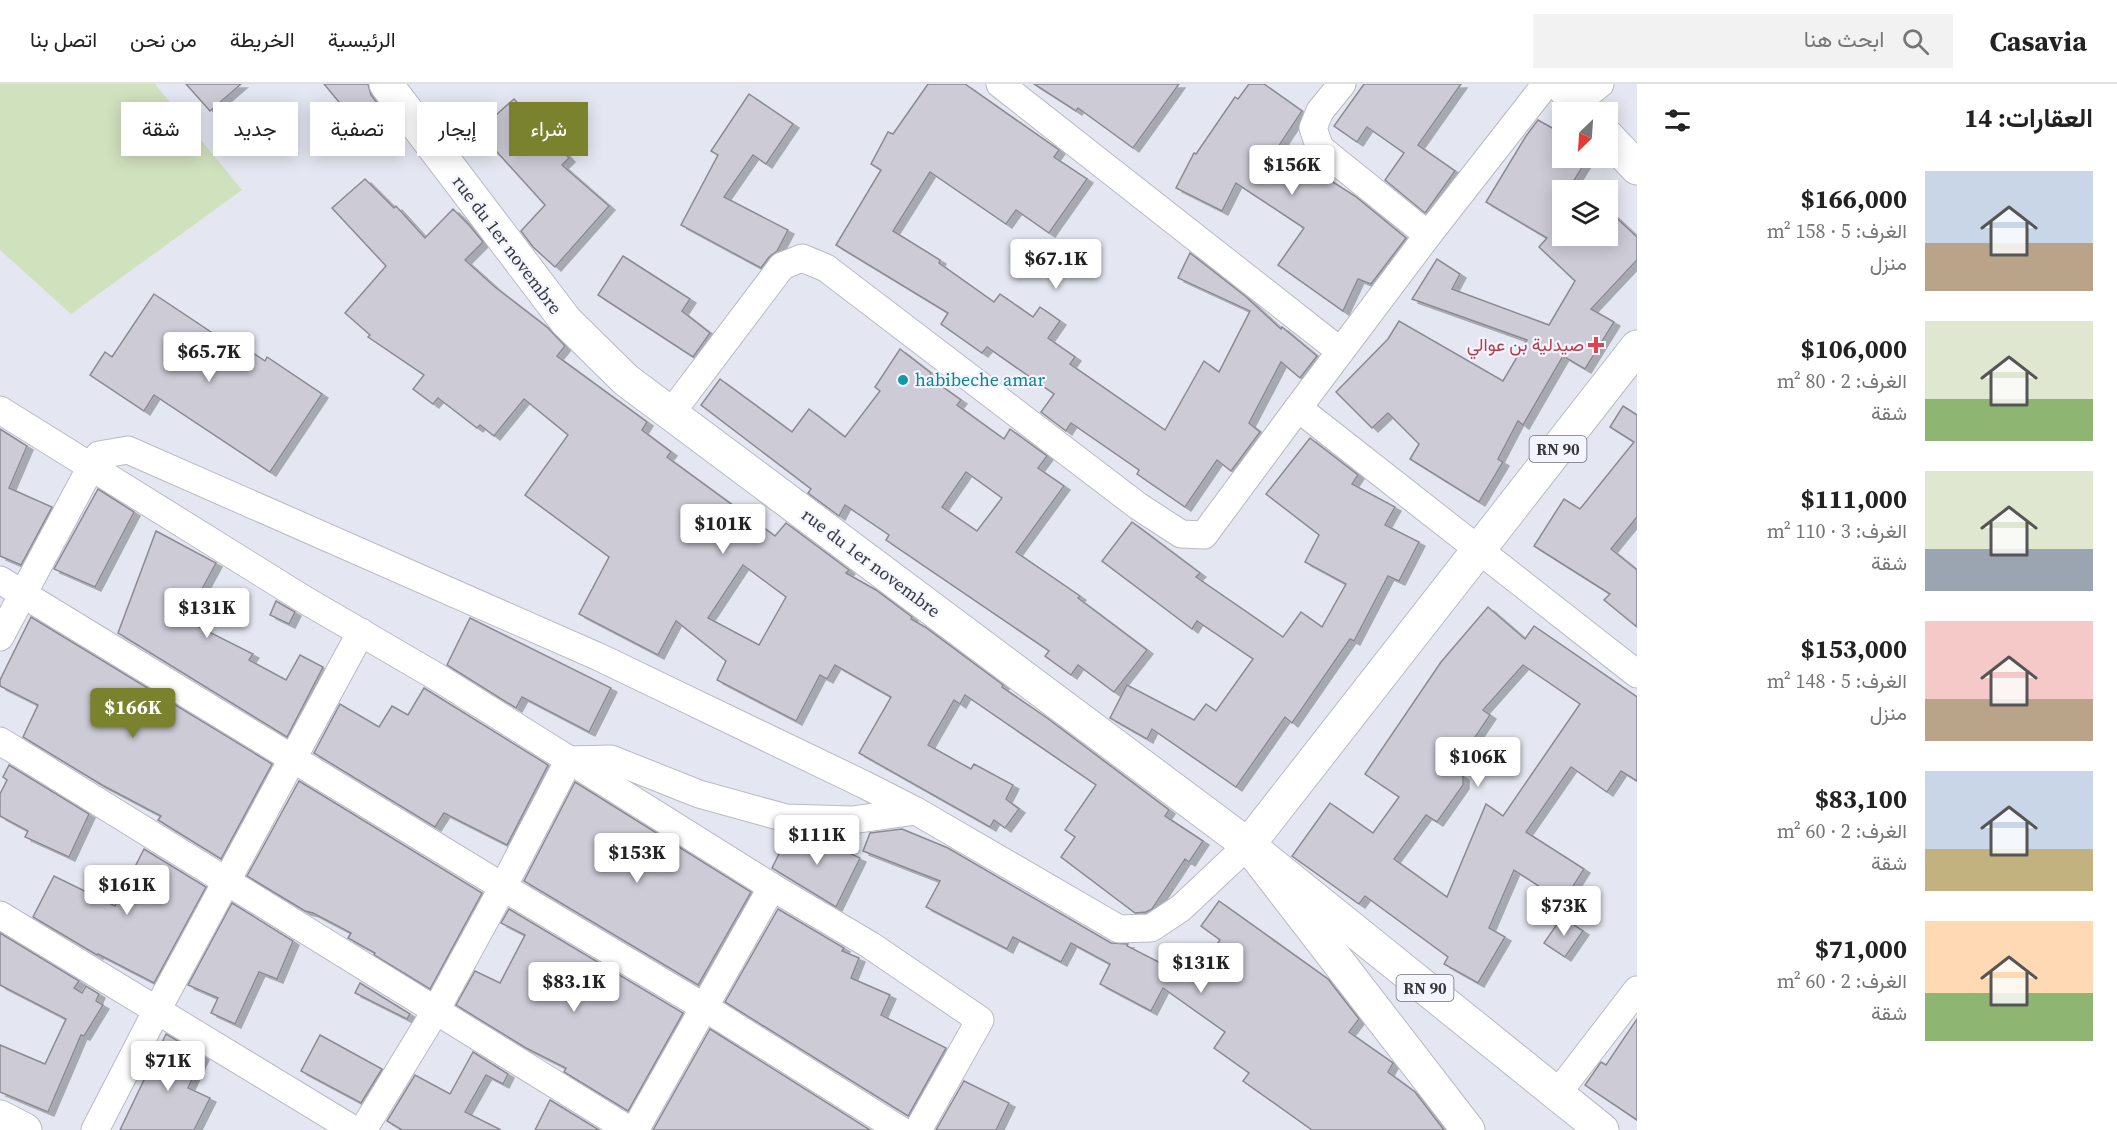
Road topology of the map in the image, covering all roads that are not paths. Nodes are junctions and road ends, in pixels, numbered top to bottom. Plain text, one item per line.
1 (386, 84) edge
2 (1000, 84) edge
3 (1342, 84) edge
4 (1546, 84) edge
5 (1618, 148) edge
6 (1637, 168) edge
7 (1428, 235) junction
8 (1637, 347) edge
9 (1340, 351) junction
10 (1298, 408) junction
11 (0, 410) edge
12 (671, 413) junction
13 (92, 467) junction
14 (1479, 551) junction
15 (0, 580) edge
16 (23, 594) junction
17 (361, 632) junction
18 (0, 637) edge
19 (1637, 674) edge
20 (0, 741) edge
21 (294, 758) junction
22 (569, 760) junction
23 (916, 811) junction
24 (1248, 845) junction
25 (227, 880) junction
26 (503, 887) junction
27 (772, 887) junction
28 (0, 915) edge
29 (1637, 990) edge
30 (704, 1007) junction
31 (157, 1010) junction
32 (435, 1012) junction
33 (1557, 1094) junction
34 (0, 1117) edge
35 (25, 1130) edge
36 (94, 1130) edge
37 (354, 1130) edge
38 (363, 1130) edge
39 (629, 1130) edge
40 (635, 1130) edge
41 (900, 1130) edge
42 (918, 1130) edge
43 (1468, 1130) edge
44 (1602, 1130) edge

1 - 12 main road, rue du 1er novembre
2 - 9 street
3 - 7 street
4 - 7 street
5 - 6 main road
7 - 9 street
8 - 14 main road, RN 90
9 - 10 street
10 - 12 street
10 - 14 street
11 - 13 street
12 - 24 main road, rue du 1er novembre
13 - 16 street
13 - 17 street
13 - 23 street
14 - 19 street
14 - 24 main road, RN 90
15 - 16 street
16 - 18 street
16 - 21 street
17 - 21 street
17 - 22 street
20 - 25 street
21 - 25 street
21 - 26 street
22 - 23 street
22 - 26 street
22 - 27 street
23 - 24 street
24 - 33 main road, RN 90
24 - 43 main road
25 - 31 street
25 - 32 street
26 - 30 street
26 - 32 street
27 - 30 street
27 - 42 street
28 - 31 street
29 - 33 street
30 - 40 street
30 - 41 street
31 - 36 street
31 - 37 street
32 - 38 street
32 - 39 street
33 - 44 main road, RN 90
34 - 35 main road

